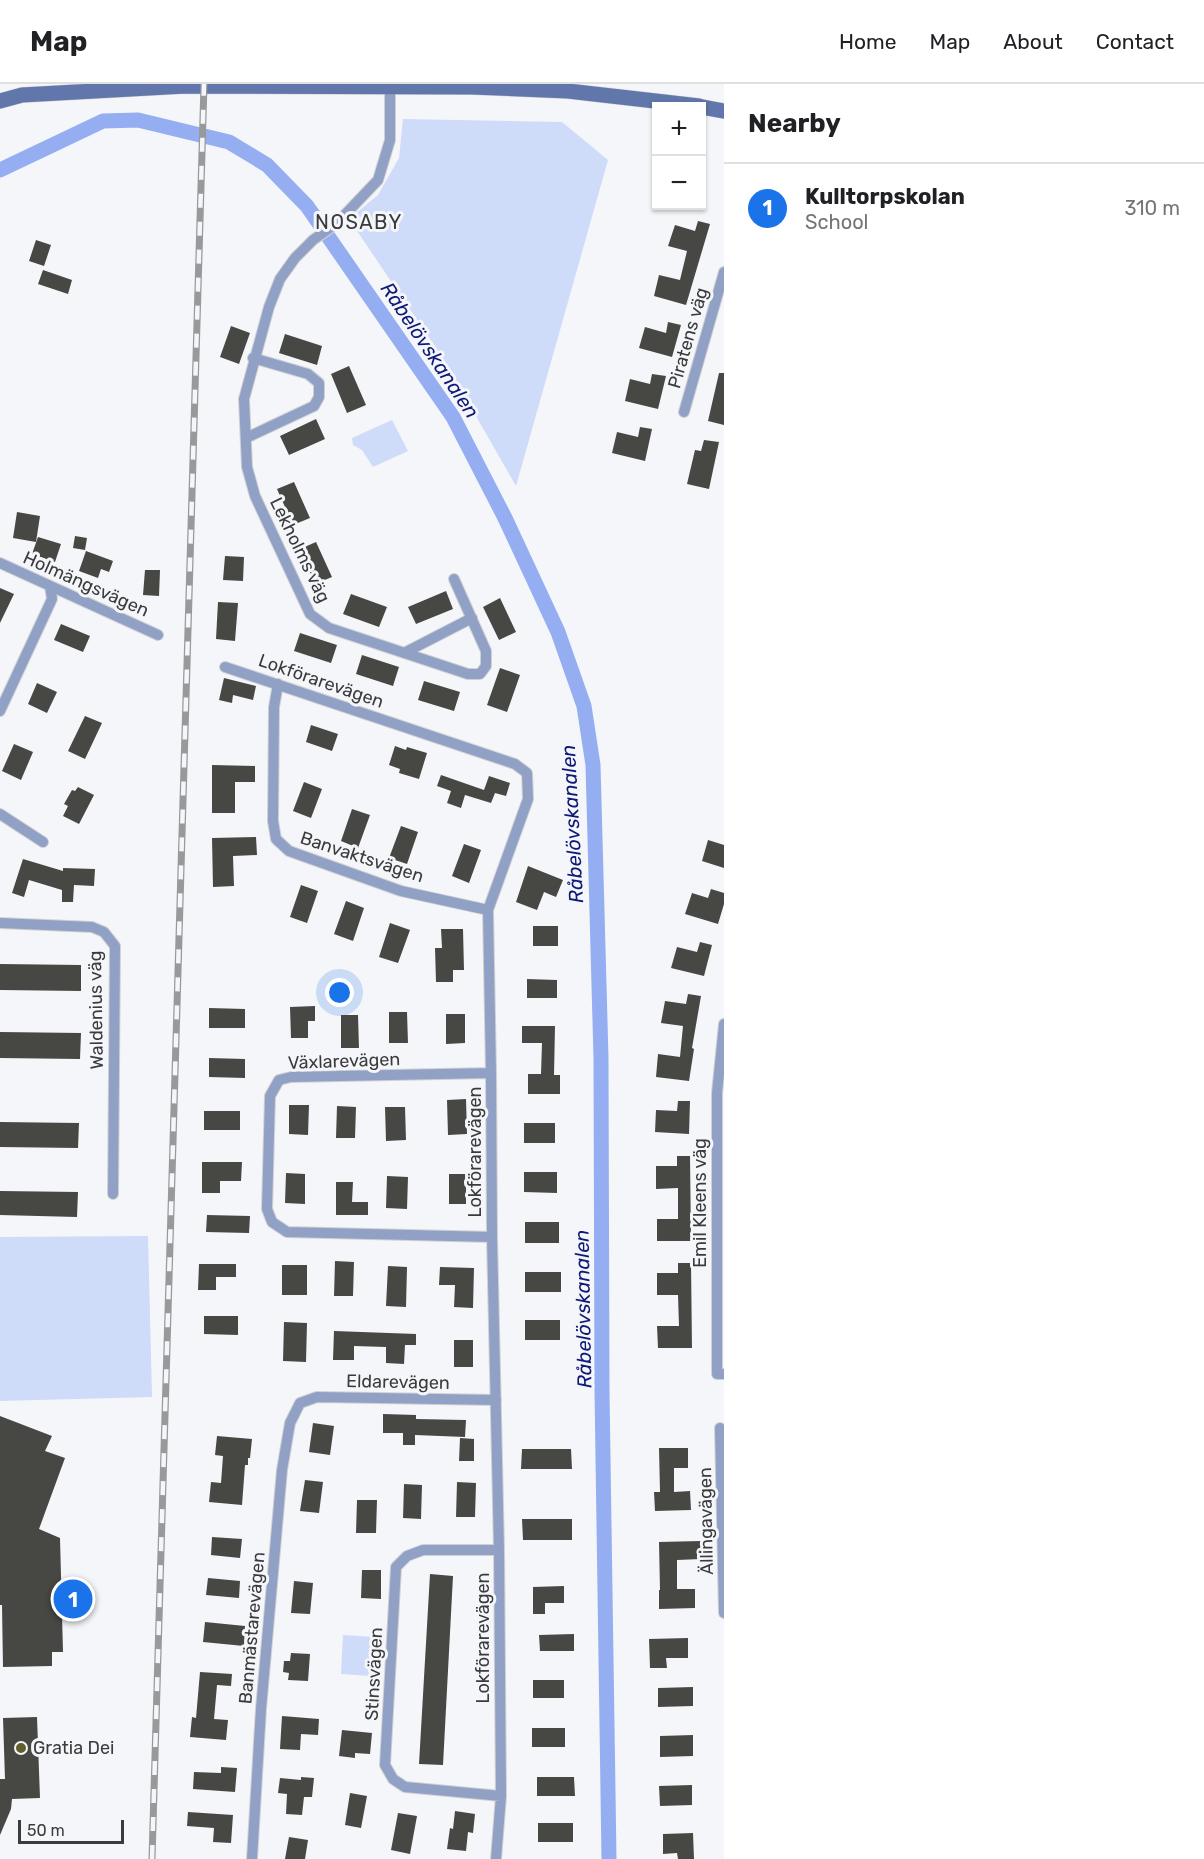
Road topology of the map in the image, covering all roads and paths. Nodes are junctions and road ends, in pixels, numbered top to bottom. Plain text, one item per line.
1 (537, 87) edge
2 (390, 88) junction
3 (0, 91) edge
4 (22, 95) junction
5 (0, 101) edge
6 (660, 102) edge
7 (706, 108) edge
8 (724, 111) edge
9 (724, 272) edge
10 (254, 358) junction
11 (684, 412) dead end
12 (246, 438) junction
13 (0, 563) edge
14 (454, 579) dead end
15 (50, 586) junction
16 (472, 618) junction
17 (158, 635) dead end
18 (404, 653) junction
19 (225, 667) dead end
20 (278, 684) junction
21 (0, 711) edge
22 (0, 814) edge
23 (42, 842) dead end
24 (488, 910) junction
25 (0, 923) edge
26 (724, 1024) edge
27 (491, 1073) junction
28 (113, 1194) dead end
29 (492, 1237) junction
30 (724, 1374) edge
31 (496, 1400) junction
32 (300, 1403) joint
33 (720, 1428) dead end
34 (723, 1522) edge
35 (499, 1550) junction
36 (724, 1612) edge
37 (501, 1796) junction
38 (252, 1859) edge
39 (496, 1859) edge

1 - 2 street
1 - 6 street
2 - 4 street
2 - 10 street, Lekholms väg
3 - 4 street
4 - 5 street
7 - 8 street
9 - 11 street, Piratens väg
10 - 12 street, Lekholms väg
10 - 12 street
12 - 18 street, Lekholms väg
13 - 15 street, Holmängsvägen
14 - 16 street, Lekholms väg
15 - 17 street, Holmängsvägen
15 - 21 street
16 - 18 street
16 - 18 street, Lekholms väg
19 - 20 street, Lokförarevägen
20 - 24 street, Banvaktsvägen
20 - 24 street, Lokförarevägen
22 - 23 street
24 - 27 street, Lokförarevägen
25 - 28 street, Waldenius väg
26 - 30 street, Emil Kleens väg
27 - 29 street, Lokförarevägen
27 - 29 street, Växlarevägen
29 - 31 street, Lokförarevägen
31 - 32 street, Eldarevägen
31 - 35 street, Lokförarevägen
32 - 38 street, Banmästarevägen
33 - 34 street, Ällingavägen
34 - 36 street, Ällingavägen
35 - 37 street, Lokförarevägen
35 - 37 street, Stinsvägen
37 - 39 street, Lokförarevägen

